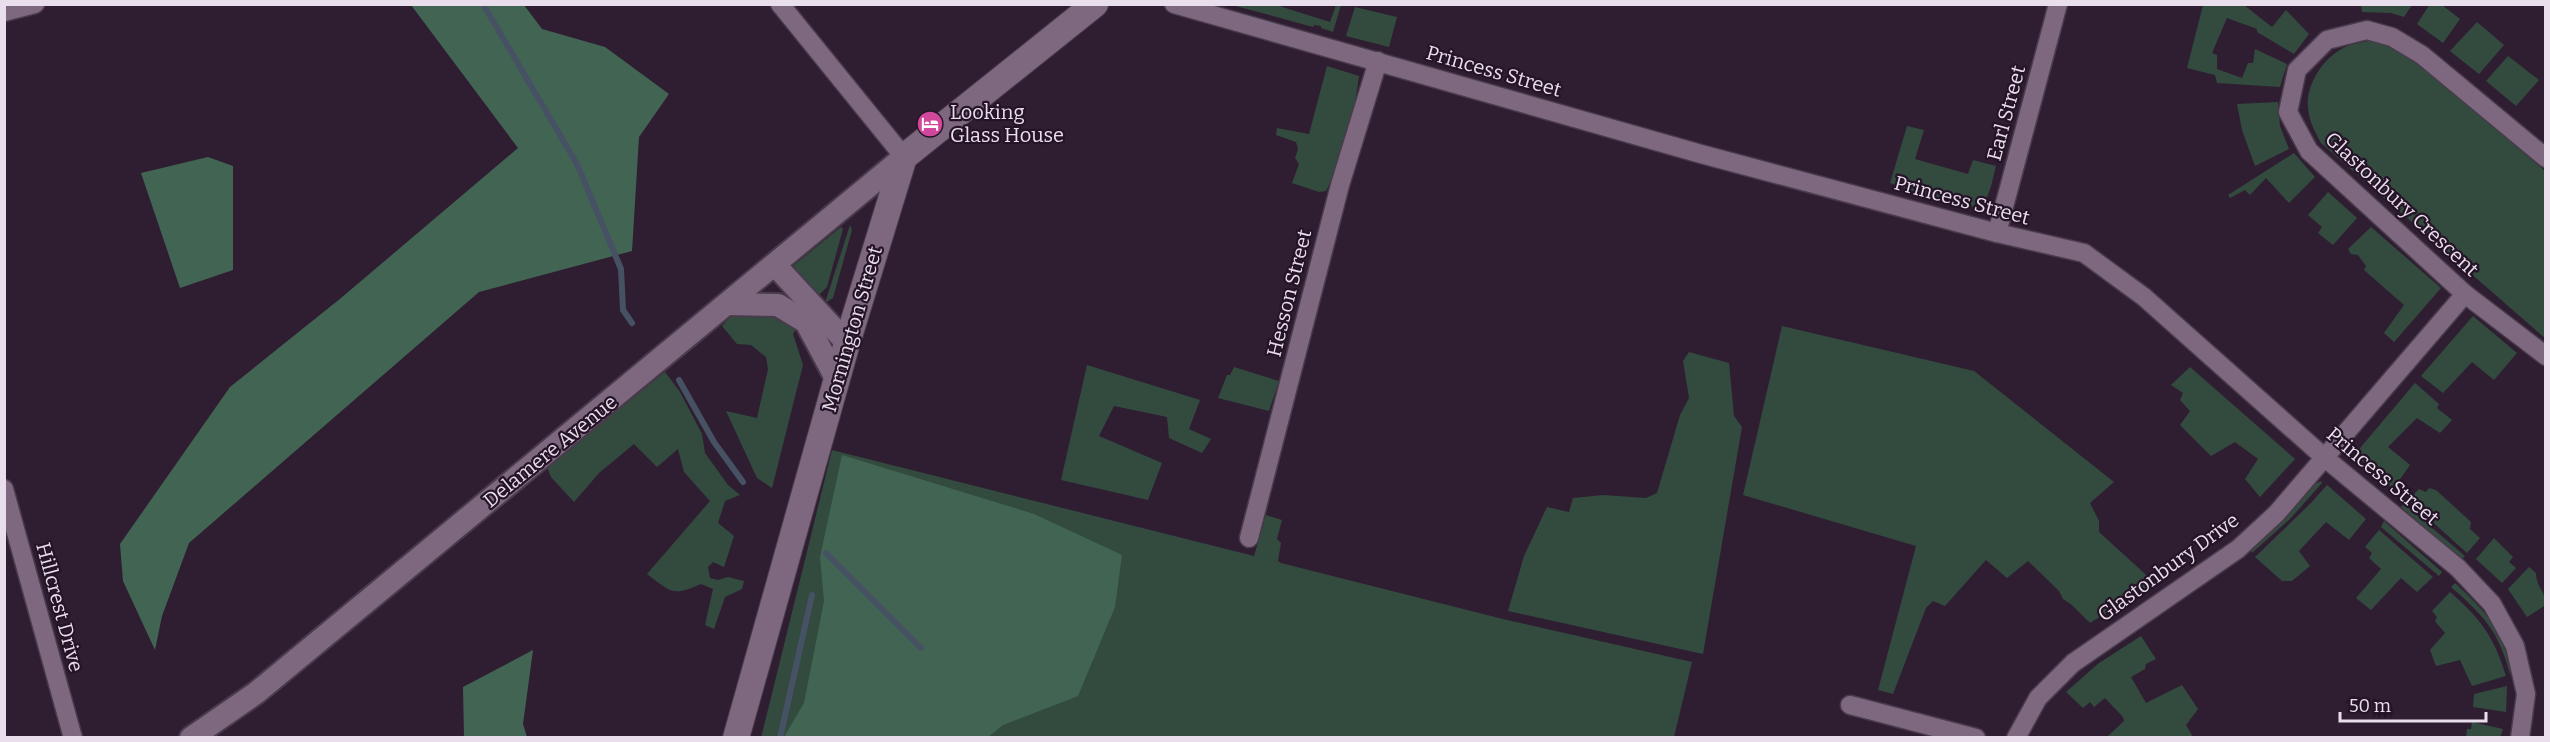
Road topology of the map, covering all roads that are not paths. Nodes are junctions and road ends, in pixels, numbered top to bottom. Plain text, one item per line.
1 (35, 4) edge
2 (780, 4) edge
3 (1095, 4) edge
4 (1174, 4) edge
5 (2058, 4) edge
6 (4, 12) edge
7 (1378, 61) junction
8 (904, 157) junction
9 (2546, 158) edge
10 (1997, 233) junction
11 (775, 265) junction
12 (2465, 294) junction
13 (728, 304) junction
14 (847, 343) junction
15 (2546, 356) edge
16 (837, 380) junction
17 (2325, 458) junction
18 (4, 489) edge
19 (1249, 538) dead end
20 (1850, 705) dead end
21 (73, 738) edge
22 (191, 738) edge
23 (736, 738) edge
24 (1976, 738) edge
25 (2016, 738) edge
26 (2520, 738) edge

1 - 6 street
2 - 8 street
3 - 8 main road
4 - 7 street, Princess Street
5 - 10 street, Earl Street
7 - 10 street, Princess Street
7 - 19 street, Hesson Street
8 - 11 street, Delamere Avenue
8 - 14 main road, Mornington Street
9 - 12 street, Glastonbury Crescent
10 - 17 street, Princess Street
11 - 13 street, Delamere Avenue
11 - 14 street
12 - 15 street, Glastonbury Crescent
12 - 17 street, Glastonbury Drive
13 - 16 street
13 - 22 street, Delamere Avenue
14 - 16 main road, Mornington Street
16 - 23 main road, Mornington Street
17 - 25 street, Glastonbury Drive
17 - 26 street, Princess Street
18 - 21 street, Hillcrest Drive
20 - 24 street

